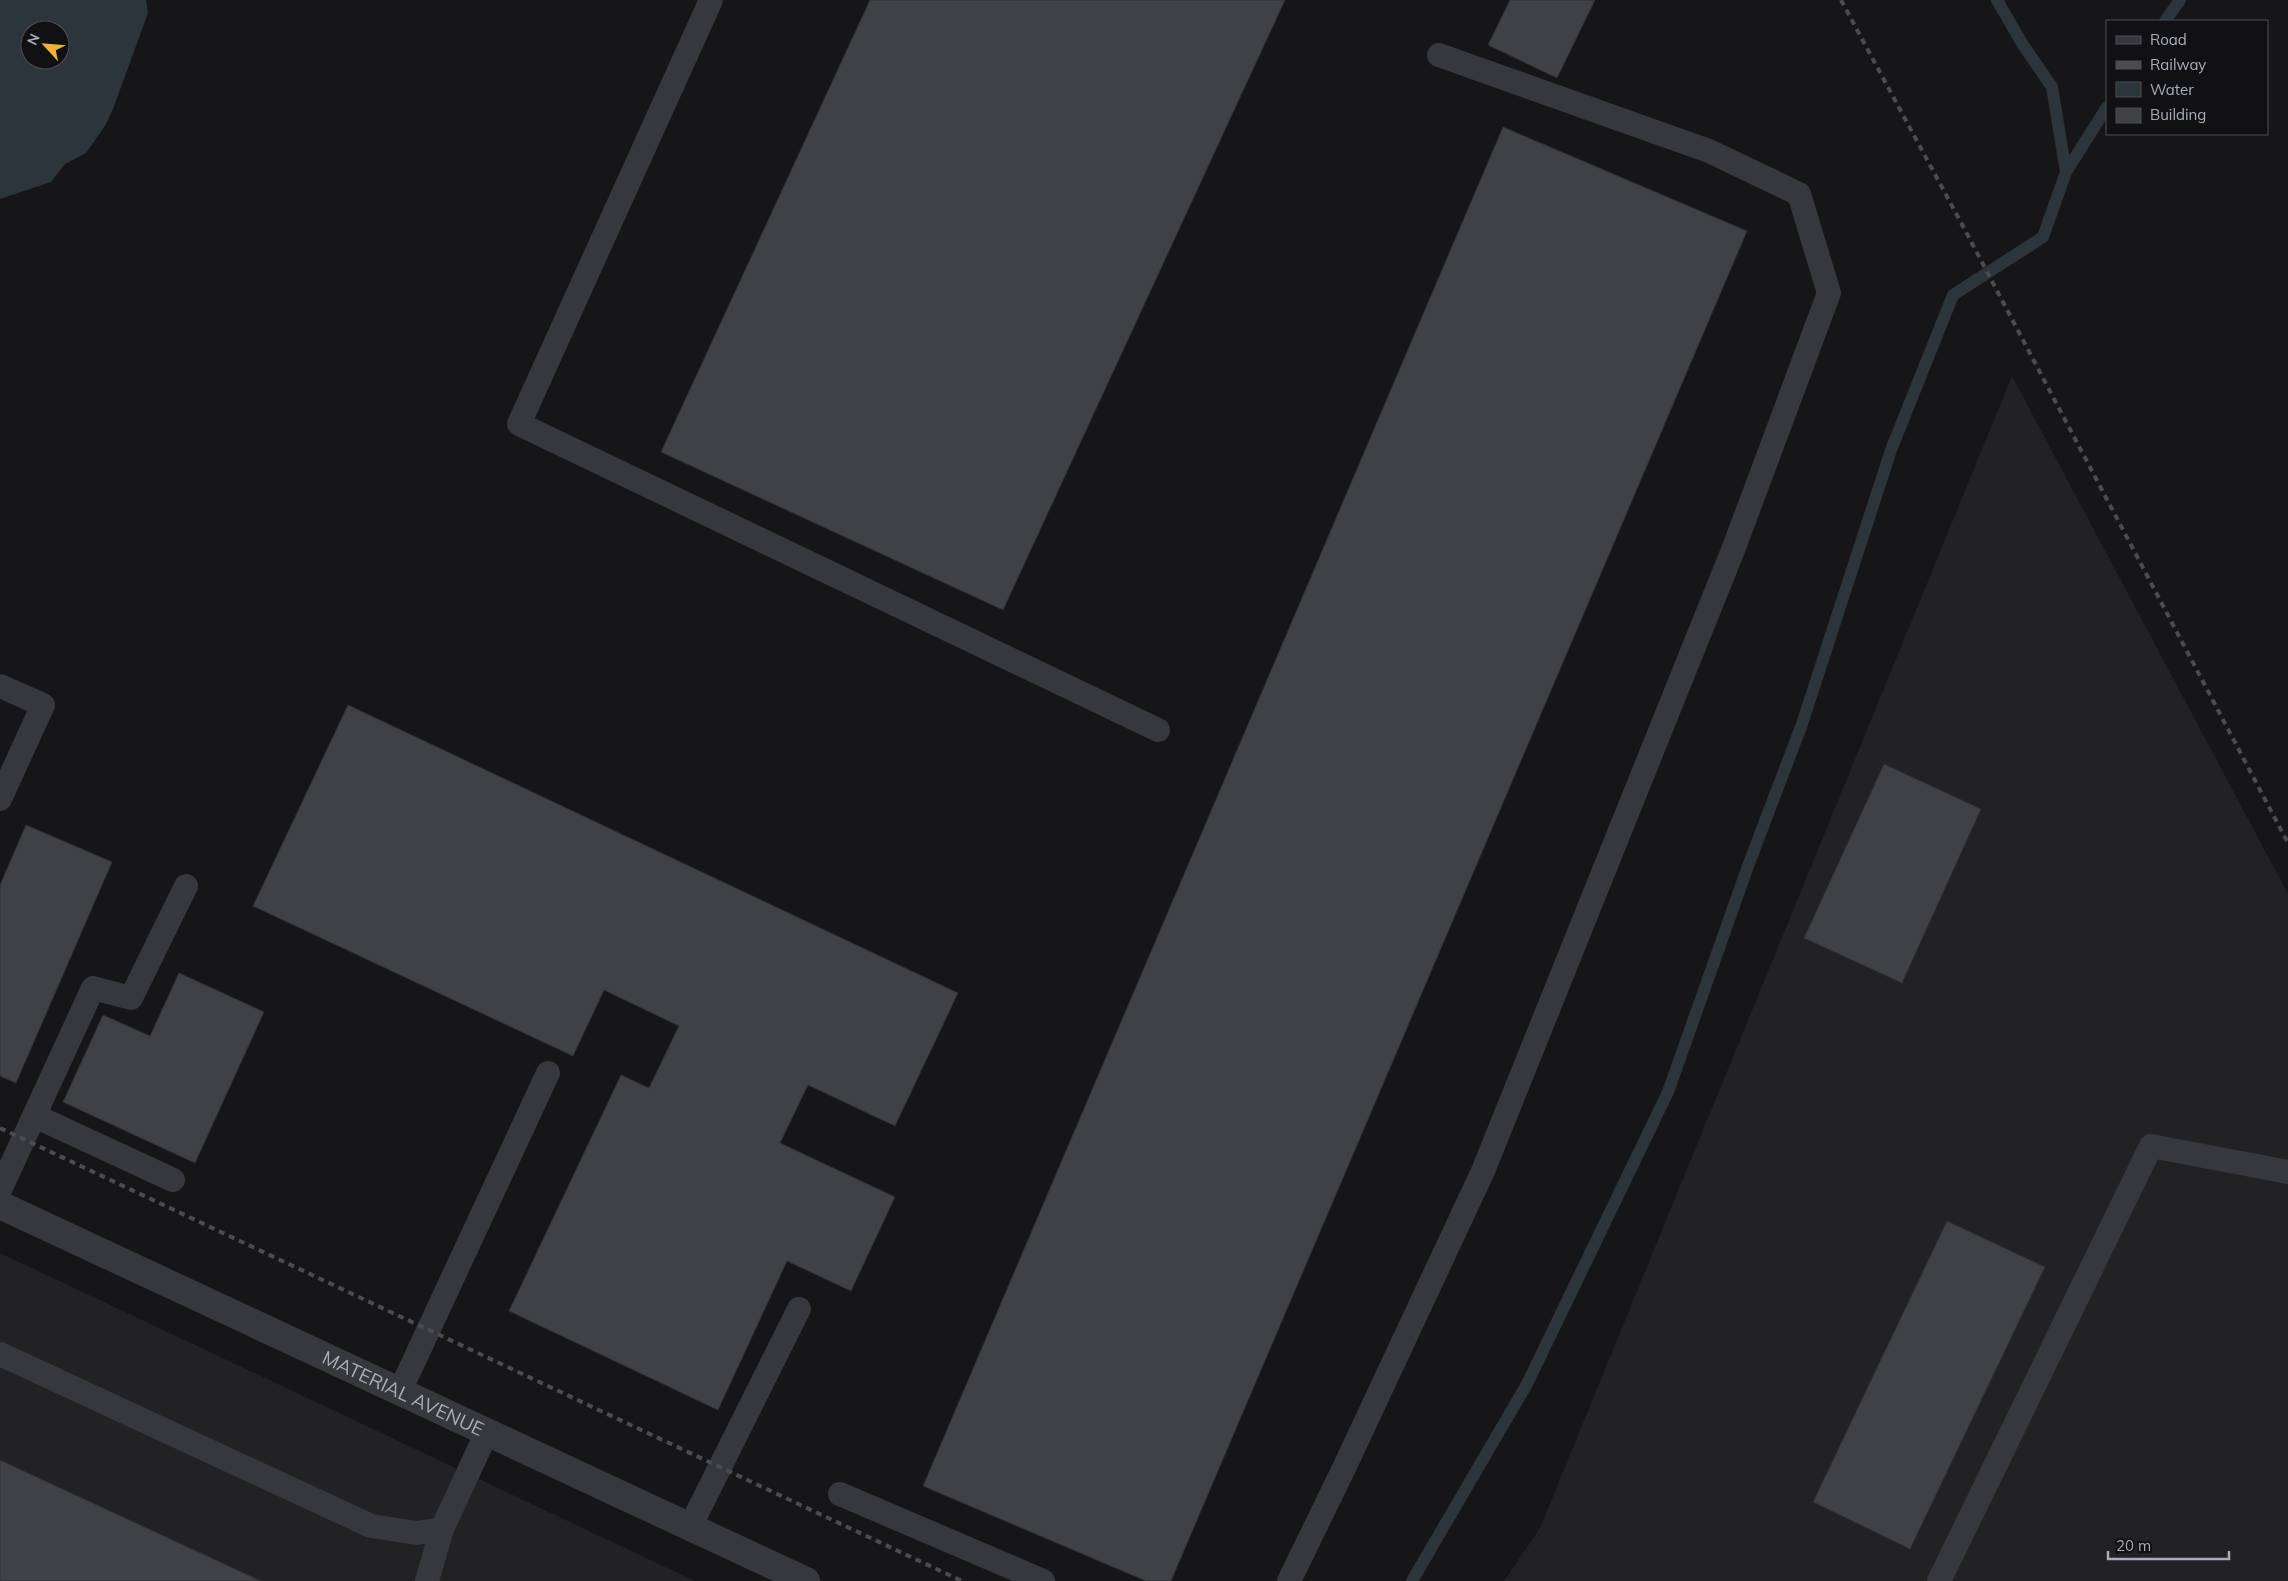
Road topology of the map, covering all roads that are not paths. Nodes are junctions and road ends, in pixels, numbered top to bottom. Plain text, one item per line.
1 (712, 0) edge
2 (1439, 55) dead end
3 (0, 686) edge
4 (1158, 730) dead end
5 (0, 799) edge
6 (186, 886) dead end
7 (548, 1073) dead end
8 (35, 1116) junction
9 (2288, 1172) edge
10 (173, 1180) dead end
11 (0, 1190) edge
12 (0, 1205) edge
13 (799, 1309) dead end
14 (0, 1354) edge
15 (400, 1391) junction
16 (487, 1432) junction
17 (840, 1494) dead end
18 (690, 1527) junction
19 (442, 1529) junction
20 (767, 1573) edge
21 (427, 1581) edge
22 (806, 1581) edge
23 (1043, 1581) edge
24 (1289, 1581) edge
25 (1939, 1581) edge

1 - 4 lane
2 - 24 lane
3 - 5 lane
6 - 8 lane
7 - 15 lane
8 - 10 lane
8 - 11 lane
9 - 25 lane
12 - 15 street, MATERIAL AVENUE
13 - 18 lane
14 - 19 lane
15 - 16 street, MATERIAL AVENUE
16 - 18 street, MATERIAL AVENUE
16 - 19 lane
17 - 23 lane
18 - 20 street, MATERIAL AVENUE
19 - 21 lane
20 - 22 street, MATERIAL AVENUE

